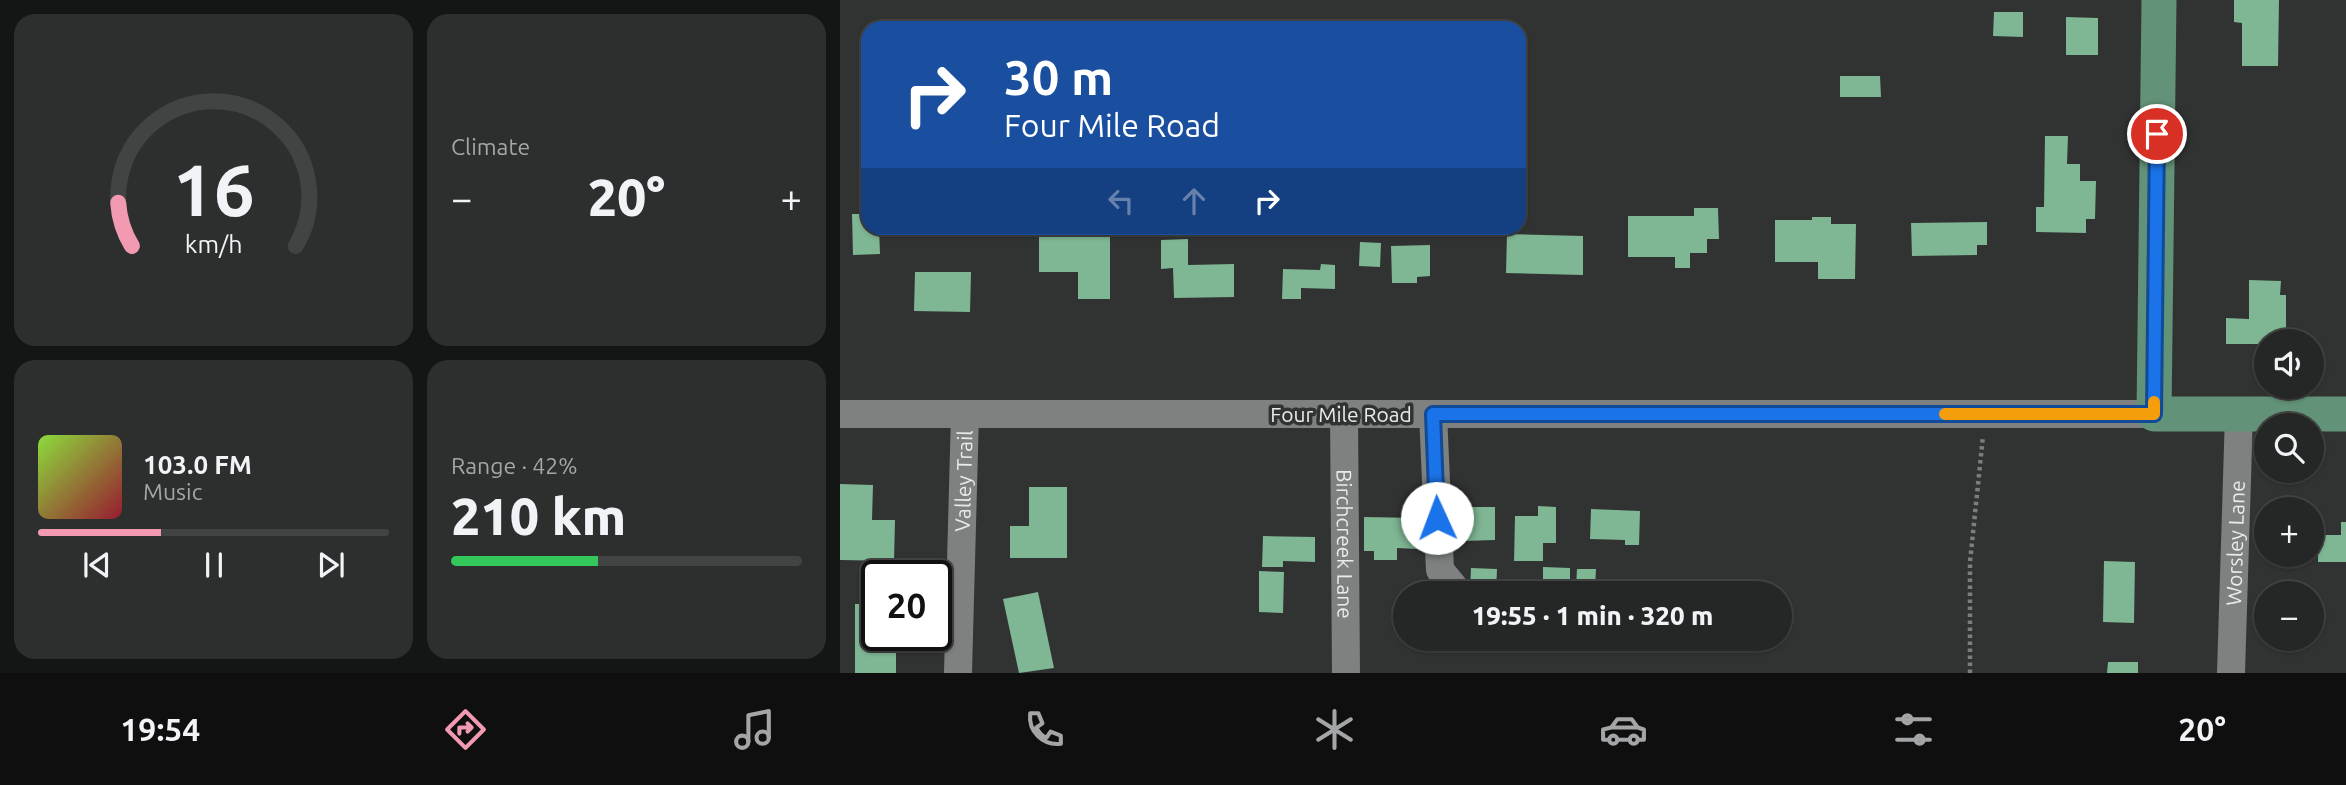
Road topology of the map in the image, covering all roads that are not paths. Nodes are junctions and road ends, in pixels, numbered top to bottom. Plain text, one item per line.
1 (2159, 0) edge
2 (840, 414) edge
3 (965, 414) junction
4 (1344, 414) junction
5 (1433, 414) junction
6 (2154, 414) junction
7 (2239, 414) junction
8 (2346, 414) edge
9 (1449, 581) edge
10 (958, 673) edge
11 (1346, 673) edge
12 (2231, 673) edge

1 - 6 main road
2 - 3 street, Four Mile Road
3 - 4 street, Four Mile Road
3 - 10 street, Valley Trail
4 - 5 street, Four Mile Road
4 - 11 street, Birchcreek Lane
5 - 6 street, Four Mile Road
5 - 9 street
6 - 7 main road, Four Mile Road
7 - 8 main road, Four Mile Road
7 - 12 street, Worsley Lane

